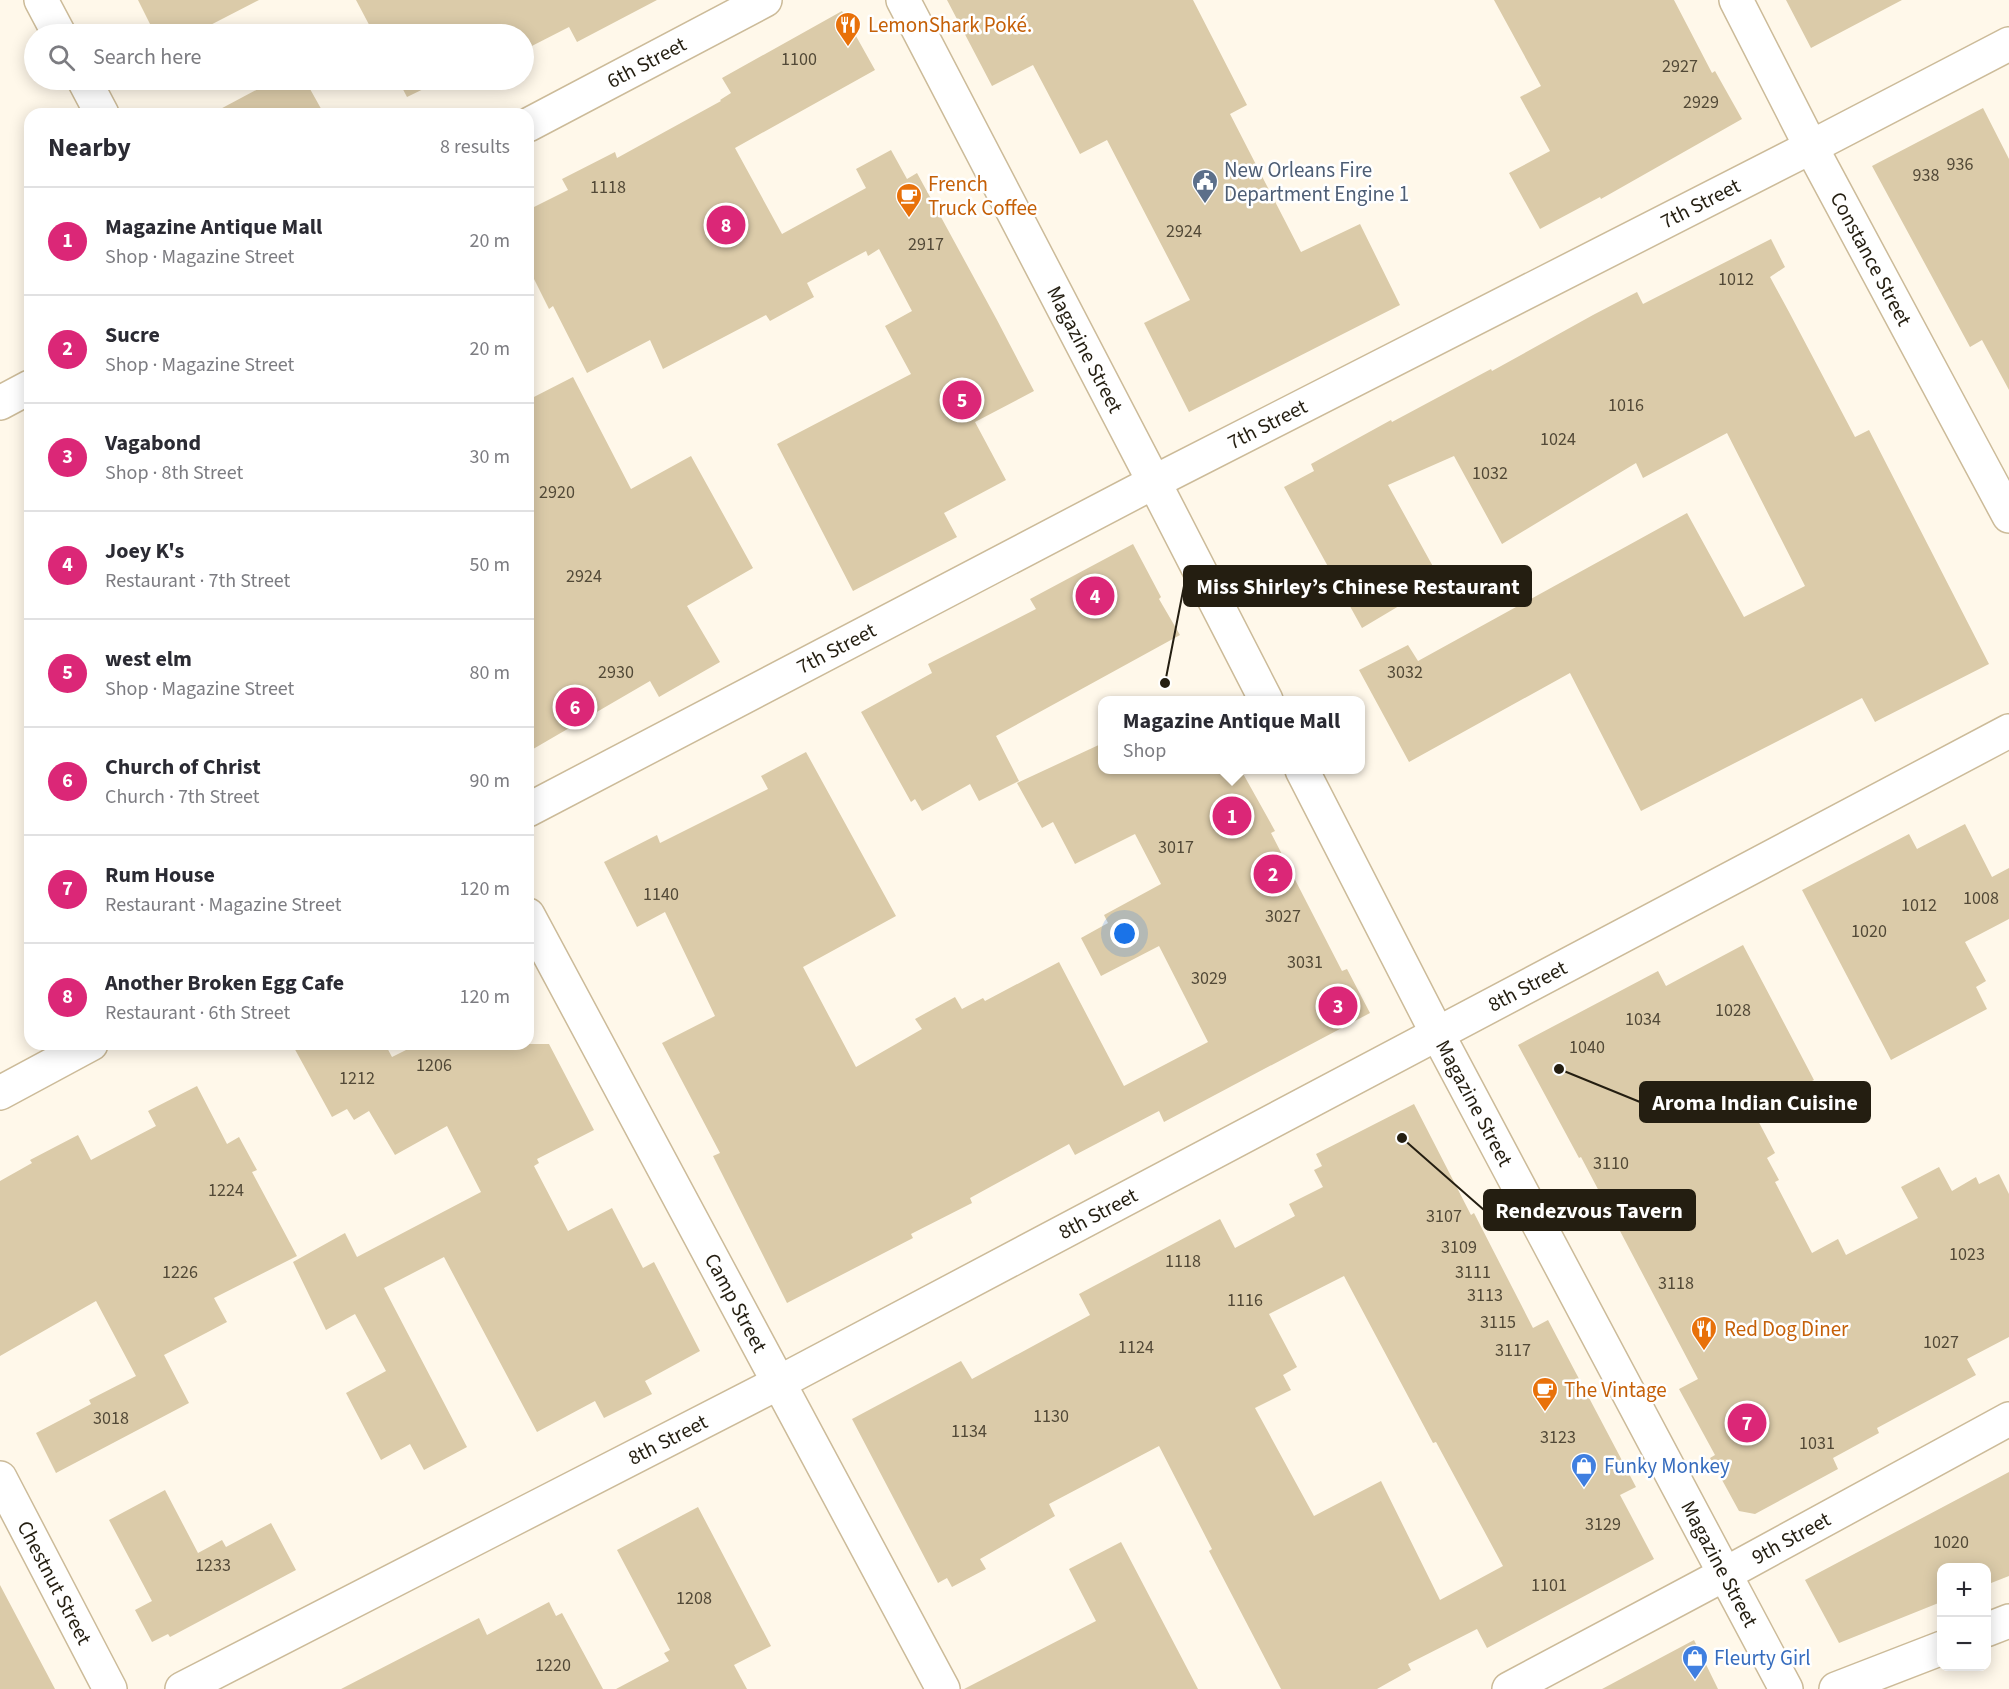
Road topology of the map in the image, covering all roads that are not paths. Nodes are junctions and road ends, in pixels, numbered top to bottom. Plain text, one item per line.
1 (41, 0) edge
2 (765, 0) edge
3 (903, 0) edge
4 (1736, 0) edge
5 (54, 24) edge
6 (2009, 44) edge
7 (89, 90) edge
8 (99, 108) edge
9 (534, 122) edge
10 (1811, 147) junction
11 (24, 390) edge
12 (0, 403) edge
13 (1154, 482) junction
14 (2009, 516) edge
15 (1264, 696) edge
16 (2009, 731) edge
17 (1304, 774) edge
18 (534, 807) edge
19 (534, 926) edge
20 (1437, 1033) junction
21 (80, 1050) edge
22 (0, 1093) edge
23 (780, 1382) junction
24 (2009, 1419) edge
25 (0, 1478) edge
26 (1725, 1574) junction
27 (2009, 1621) edge
28 (1991, 1628) edge
29 (1937, 1650) edge
30 (110, 1689) edge
31 (182, 1689) edge
32 (944, 1689) edge
33 (1509, 1689) edge
34 (1786, 1689) edge
35 (1836, 1689) edge

1 - 5 street
2 - 9 street, 6th Street
3 - 13 street, Magazine Street
4 - 10 street, Constance Street
6 - 10 street, 7th Street
7 - 8 street
10 - 13 street, 7th Street
10 - 14 street, Constance Street
11 - 12 street
13 - 15 street, Magazine Street
13 - 18 street, 7th Street
16 - 20 street, 8th Street
17 - 20 street, Magazine Street
19 - 23 street, Camp Street
20 - 23 street, 8th Street
20 - 26 street, Magazine Street
21 - 22 street
23 - 31 street, 8th Street
23 - 32 street, Camp Street
24 - 26 street, 9th Street
25 - 30 street, Chestnut Street
26 - 33 street, 9th Street
26 - 34 street, Magazine Street
27 - 28 street
29 - 35 street

